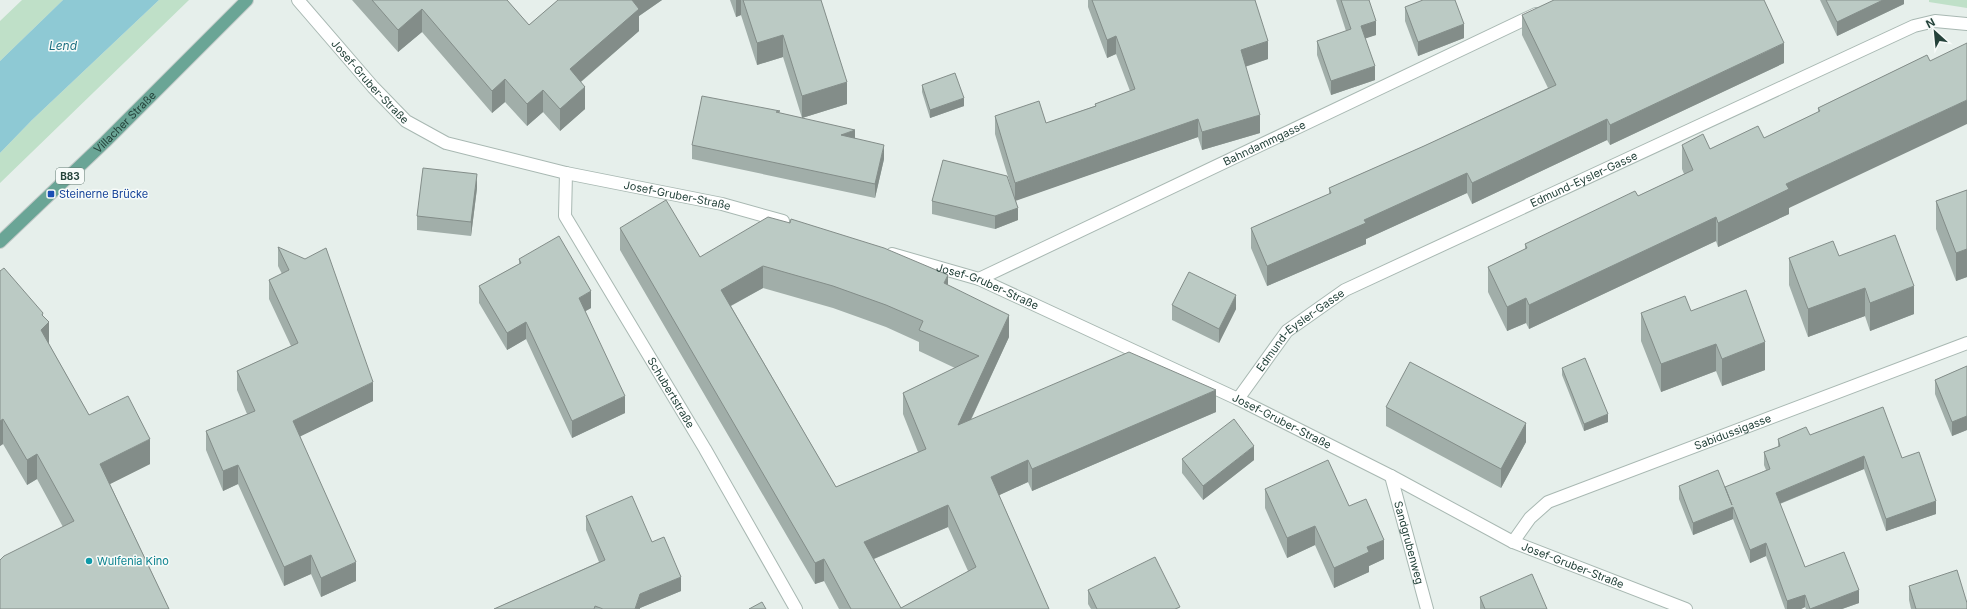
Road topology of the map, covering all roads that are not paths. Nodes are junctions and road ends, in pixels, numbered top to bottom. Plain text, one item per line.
1 (247, 0) edge
2 (298, 0) edge
3 (1549, 7) edge
4 (1967, 24) edge
5 (566, 173) junction
6 (791, 224) edge
7 (0, 242) edge
8 (883, 251) edge
9 (979, 279) junction
10 (1967, 343) edge
11 (1238, 399) junction
12 (1391, 476) junction
13 (1513, 542) junction
14 (796, 609) edge
15 (1427, 609) edge
16 (1686, 609) edge

1 - 7 main road, Villacher Straße / B83
2 - 5 street, Josef-Gruber-Straße
3 - 9 street, Bahndammgasse
4 - 11 street, Edmund-Eysler-Gasse
5 - 6 street, Josef-Gruber-Straße
5 - 14 street, Schubertstraße
8 - 9 street, Josef-Gruber-Straße
9 - 11 street, Josef-Gruber-Straße
10 - 13 street, Sabidussigasse
11 - 12 street, Josef-Gruber-Straße
12 - 13 street, Josef-Gruber-Straße
12 - 15 street, Sandgrubenweg
13 - 16 street, Josef-Gruber-Straße

